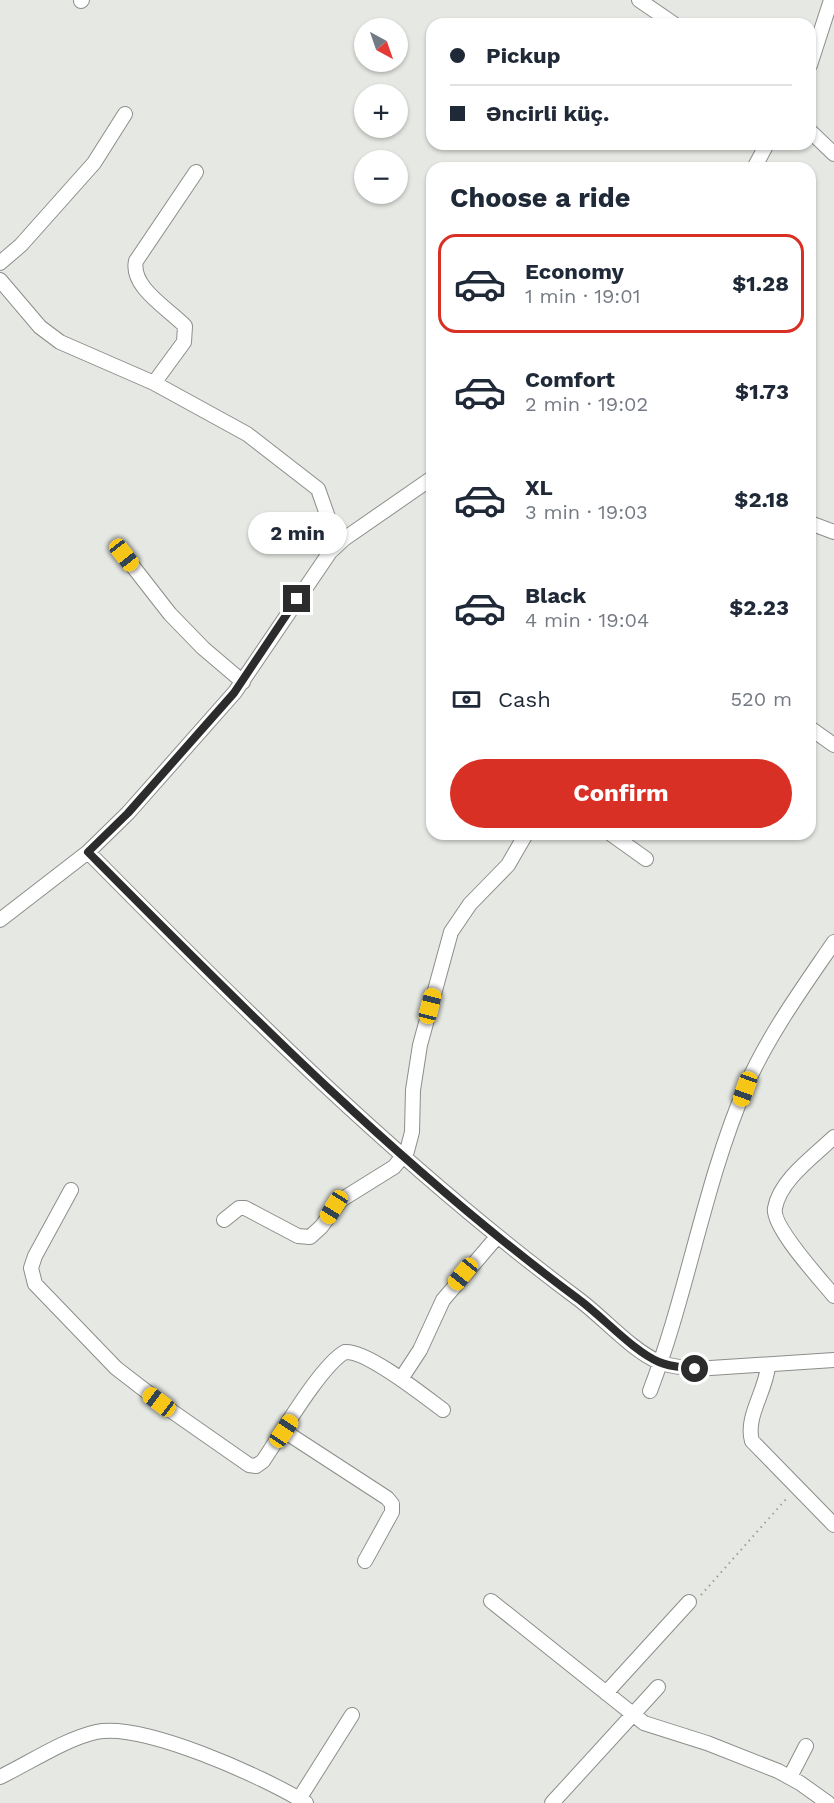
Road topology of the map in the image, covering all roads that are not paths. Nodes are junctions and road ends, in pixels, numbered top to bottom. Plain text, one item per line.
1 (639, 0) edge
2 (831, 0) edge
3 (665, 18) edge
4 (816, 46) edge
5 (125, 114) dead end
6 (816, 137) edge
7 (834, 154) edge
8 (196, 172) dead end
9 (0, 263) edge
10 (0, 280) edge
11 (154, 383) junction
12 (426, 482) edge
13 (816, 525) edge
14 (834, 532) edge
15 (344, 539) junction
16 (124, 555) dead end
17 (243, 682) junction
18 (816, 732) edge
19 (834, 746) edge
20 (522, 840) edge
21 (619, 840) edge
22 (88, 852) junction
23 (646, 859) dead end
24 (0, 920) edge
25 (834, 942) edge
26 (834, 1137) edge
27 (403, 1158) junction
28 (71, 1190) dead end
29 (224, 1220) dead end
30 (496, 1238) junction
31 (834, 1296) edge
32 (834, 1360) edge
33 (661, 1363) junction
34 (768, 1366) junction
35 (401, 1379) junction
36 (650, 1391) dead end
37 (443, 1410) dead end
38 (284, 1431) junction
39 (834, 1525) edge
40 (365, 1561) dead end
41 (491, 1601) dead end
42 (688, 1602) road end
43 (658, 1687) dead end
44 (606, 1693) junction
45 (352, 1715) dead end
46 (632, 1715) junction
47 (806, 1746) dead end
48 (0, 1777) edge
49 (790, 1777) junction
50 (302, 1801) edge
51 (552, 1803) edge
52 (828, 1803) edge

1 - 3 street
2 - 4 street
5 - 9 street
6 - 7 street
8 - 11 street
10 - 11 street
11 - 15 street
12 - 15 street
13 - 14 street
15 - 17 street
16 - 17 street
17 - 22 street
18 - 19 street
20 - 27 street
21 - 23 street
22 - 24 street
22 - 27 street
25 - 33 street
26 - 31 street
27 - 29 street
27 - 30 street
28 - 38 street
30 - 33 street
30 - 35 street
32 - 34 street
33 - 34 street
33 - 36 street
34 - 39 street
35 - 37 street
35 - 38 street
38 - 40 street
41 - 44 street
42 - 44 street
43 - 46 street
44 - 46 street
45 - 50 street
46 - 49 street
46 - 51 street
47 - 49 street
48 - 50 street
49 - 52 street

